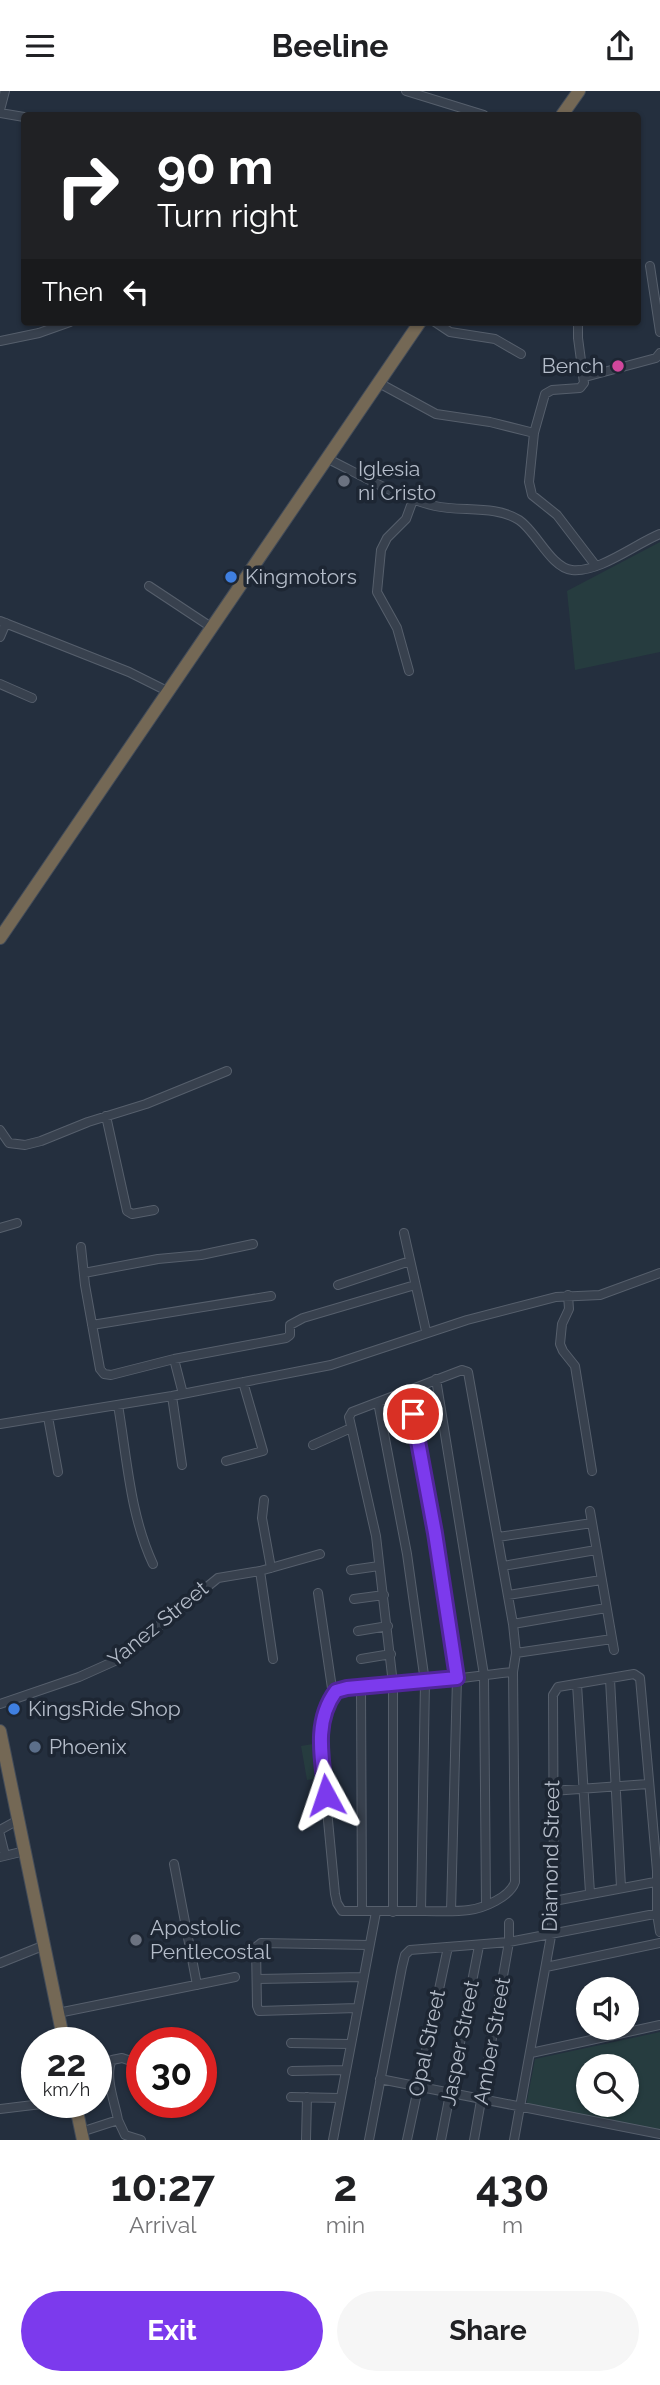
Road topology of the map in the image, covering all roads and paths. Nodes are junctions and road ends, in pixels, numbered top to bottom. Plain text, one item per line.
1 (406, 91) edge
2 (579, 91) edge
3 (3, 96) edge
4 (0, 111) edge
5 (474, 112) edge
6 (564, 112) edge
7 (21, 116) edge
8 (650, 266) dead end
9 (658, 293) edge
10 (59, 326) edge
11 (417, 326) edge
12 (441, 326) edge
13 (578, 326) edge
14 (660, 332) edge
15 (0, 341) edge
16 (660, 353) edge
17 (520, 355) dead end
18 (585, 377) junction
19 (379, 383) junction
20 (534, 433) junction
21 (328, 459) junction
22 (414, 500) junction
23 (660, 534) edge
24 (596, 566) junction
25 (149, 586) dead end
26 (3, 622) edge
27 (211, 627) junction
28 (0, 637) edge
29 (409, 671) dead end
30 (0, 684) edge
31 (167, 691) junction
32 (32, 698) dead end
33 (0, 938) edge
34 (228, 1071) dead end
35 (106, 1116) junction
36 (0, 1130) edge
37 (154, 1210) dead end
38 (17, 1223) dead end
39 (0, 1228) edge
40 (404, 1233) dead end
41 (253, 1244) dead end
42 (81, 1247) dead end
43 (410, 1261) junction
44 (84, 1273) junction
45 (660, 1273) edge
46 (338, 1285) dead end
47 (415, 1285) junction
48 (568, 1295) junction
49 (271, 1296) dead end
50 (92, 1325) junction
51 (426, 1331) junction
52 (174, 1359) junction
53 (436, 1379) junction
54 (243, 1383) junction
55 (408, 1390) junction
56 (183, 1394) junction
57 (172, 1396) junction
58 (378, 1402) junction
59 (118, 1405) junction
60 (48, 1417) junction
61 (0, 1424) edge
62 (351, 1428) junction
63 (313, 1445) dead end
64 (226, 1461) dead end
65 (181, 1465) dead end
66 (593, 1471) dead end
67 (58, 1472) dead end
68 (264, 1500) dead end
69 (590, 1511) dead end
70 (592, 1523) junction
71 (498, 1537) junction
72 (596, 1551) junction
73 (320, 1554) dead end
74 (153, 1564) dead end
75 (379, 1566) junction
76 (503, 1566) junction
77 (271, 1568) junction
78 (351, 1570) dead end
79 (260, 1571) junction
80 (601, 1580) junction
81 (318, 1593) dead end
82 (384, 1595) junction
83 (508, 1595) junction
84 (354, 1599) dead end
85 (606, 1608) junction
86 (513, 1624) junction
87 (388, 1626) junction
88 (358, 1631) dead end
89 (612, 1639) junction
90 (614, 1650) dead end
91 (516, 1653) junction
92 (391, 1654) junction
93 (361, 1658) dead end
94 (273, 1659) dead end
95 (513, 1672) junction
96 (484, 1675) junction
97 (457, 1678) junction
98 (610, 1679) junction
99 (425, 1682) junction
100 (393, 1684) junction
101 (577, 1684) junction
102 (361, 1688) junction
103 (333, 1695) junction
104 (0, 1704) edge
105 (0, 1731) edge
106 (648, 1784) junction
107 (615, 1786) junction
108 (582, 1790) junction
109 (552, 1791) junction
110 (18, 1820) junction
111 (0, 1833) edge
112 (25, 1851) junction
113 (2, 1856) edge
114 (174, 1864) dead end
115 (658, 1870) edge
116 (655, 1882) junction
117 (621, 1887) junction
118 (590, 1893) junction
119 (554, 1901) junction
120 (486, 1905) junction
121 (362, 1910) junction
122 (421, 1911) junction
123 (451, 1911) junction
124 (376, 1912) junction
125 (393, 1912) junction
126 (658, 1913) edge
127 (509, 1923) dead end
128 (660, 1932) edge
129 (551, 1936) junction
130 (509, 1942) junction
131 (660, 1943) edge
132 (45, 1945) junction
133 (369, 1945) junction
134 (479, 1945) junction
135 (447, 1947) junction
136 (0, 1963) edge
137 (546, 1967) junction
138 (235, 1977) dead end
139 (363, 1977) junction
140 (258, 1979) junction
141 (197, 1985) junction
142 (356, 2008) junction
143 (58, 2013) junction
144 (660, 2025) edge
145 (61, 2027) edge
146 (291, 2043) dead end
147 (350, 2044) junction
148 (531, 2053) junction
149 (126, 2059) edge
150 (345, 2070) junction
151 (292, 2071) dead end
152 (380, 2079) junction
153 (418, 2086) junction
154 (451, 2092) junction
155 (291, 2097) dead end
156 (307, 2097) junction
157 (340, 2098) junction
158 (483, 2099) junction
159 (21, 2106) edge
160 (520, 2106) junction
161 (0, 2109) edge
162 (78, 2118) edge
163 (118, 2120) junction
164 (660, 2134) edge
165 (82, 2136) edge
166 (141, 2140) edge
167 (306, 2140) edge
168 (333, 2140) edge
169 (369, 2140) edge
170 (407, 2140) edge
171 (441, 2140) edge
172 (474, 2140) edge
173 (514, 2140) edge

1 - 5 street
2 - 6 highway
3 - 4 street
4 - 7 street
8 - 9 street
9 - 14 street
10 - 15 street
11 - 19 highway
12 - 17 street
13 - 18 street
16 - 18 street
18 - 20 street
19 - 20 street
19 - 21 highway
20 - 24 street
21 - 22 street
21 - 27 highway
22 - 24 street
22 - 29 street
23 - 24 street
25 - 27 street
26 - 28 street
26 - 31 street
27 - 31 highway
30 - 32 street
31 - 33 highway
34 - 35 street
35 - 36 street
35 - 37 street
38 - 39 street
40 - 43 street
41 - 44 street
42 - 44 street
43 - 46 street
43 - 47 street
44 - 50 street
45 - 48 street
47 - 51 street
47 - 52 street
48 - 51 street
48 - 66 street
49 - 50 street
50 - 52 street
51 - 54 street
52 - 56 street
53 - 55 street
53 - 71 street
53 - 96 street
54 - 56 street
54 - 64 street
55 - 58 street
55 - 97 street
56 - 57 street
57 - 59 street
57 - 65 street
58 - 62 street
58 - 99 street
59 - 60 street
59 - 74 street
60 - 61 street
60 - 67 street
62 - 63 street
62 - 75 street
68 - 77 street
69 - 70 street
70 - 71 street
70 - 72 street
71 - 76 street
72 - 76 street
72 - 80 street
73 - 77 street, Yanez Street
75 - 78 street
75 - 82 street
76 - 83 street
77 - 79 street, Yanez Street
79 - 94 street
79 - 104 street, Yanez Street
80 - 83 street
80 - 85 street
81 - 103 street
82 - 84 street
82 - 87 street
83 - 86 street
85 - 86 street
85 - 89 street
86 - 91 street
87 - 88 street
87 - 92 street
89 - 90 street
89 - 91 street
91 - 95 street
92 - 93 street
92 - 100 street
95 - 96 street
95 - 120 street
96 - 97 street
96 - 120 street
97 - 99 street
97 - 123 street
98 - 101 street
98 - 106 street
98 - 107 street
99 - 100 street
99 - 122 street
100 - 102 street
100 - 125 street
101 - 108 street
101 - 109 street, Diamond Street
102 - 103 street
102 - 121 street
103 - 121 street
105 - 110 highway
106 - 107 street
106 - 115 street
107 - 108 street
107 - 117 street
108 - 109 street
108 - 118 street
109 - 119 street, Diamond Street
110 - 111 street
110 - 112 highway
111 - 113 street
112 - 113 street
112 - 132 highway
114 - 141 street
115 - 116 street
116 - 117 street
116 - 126 street
117 - 118 street
118 - 119 street
119 - 129 street, Diamond Street
120 - 123 street
121 - 124 street
122 - 123 street
122 - 125 street
124 - 125 street
124 - 133 street
126 - 128 street
126 - 129 street
127 - 130 street, Amber Street
129 - 130 street
129 - 137 street, Diamond Street
130 - 134 street
130 - 158 street, Amber Street
131 - 137 street
132 - 136 street
132 - 143 highway
133 - 139 street
133 - 140 street
134 - 135 street
134 - 154 street, Jasper Street
135 - 152 street
135 - 153 street, Opal Street
137 - 148 street, Diamond Street
138 - 141 street
139 - 140 street
139 - 142 street
140 - 142 street
141 - 143 street
142 - 147 street
143 - 145 highway
144 - 148 street
146 - 147 street
147 - 150 street
148 - 160 street, Diamond Street
149 - 163 street
150 - 151 street
150 - 157 street
152 - 153 street
152 - 169 street
153 - 154 street
153 - 170 street, Opal Street
154 - 158 street
154 - 171 street, Jasper Street
155 - 156 street
156 - 157 street
156 - 167 street
157 - 168 street
158 - 160 street
158 - 172 street, Amber Street
159 - 161 street
160 - 164 street
160 - 173 street, Diamond Street
162 - 165 highway
163 - 165 street
163 - 166 street

